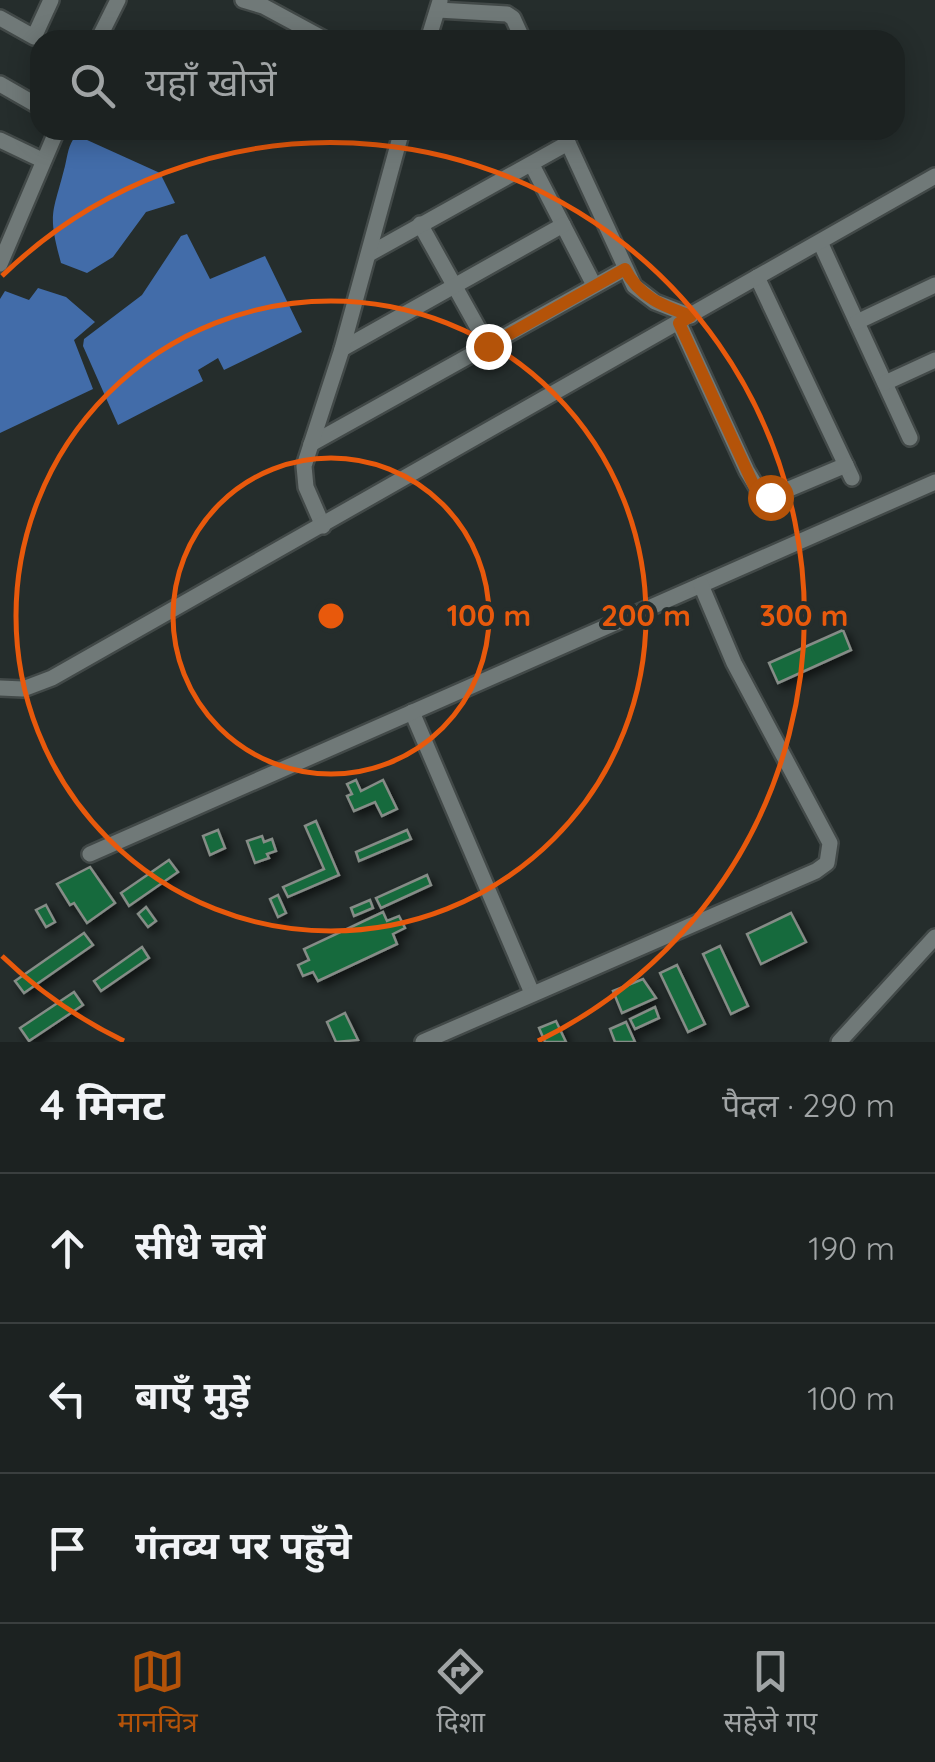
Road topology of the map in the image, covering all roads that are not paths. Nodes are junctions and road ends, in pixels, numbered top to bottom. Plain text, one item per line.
1 (51, 0) edge
2 (118, 0) edge
3 (243, 0) edge
4 (439, 5) edge
5 (0, 18) edge
6 (37, 30) edge
7 (103, 30) edge
8 (308, 30) edge
9 (431, 30) edge
10 (518, 30) edge
11 (30, 35) edge
12 (0, 84) edge
13 (30, 101) edge
14 (0, 140) edge
15 (52, 140) edge
16 (399, 140) edge
17 (560, 140) edge
18 (567, 140) edge
19 (42, 160) junction
20 (532, 165) junction
21 (935, 176) edge
22 (420, 224) junction
23 (563, 225) junction
24 (820, 242) junction
25 (369, 254) junction
26 (0, 264) edge
27 (625, 269) junction
28 (757, 277) junction
29 (453, 285) junction
30 (594, 285) junction
31 (935, 285) edge
32 (685, 319) junction
33 (857, 322) junction
34 (488, 346) junction
35 (342, 349) junction
36 (935, 360) edge
37 (885, 383) junction
38 (910, 438) dead end
39 (311, 444) junction
40 (935, 482) edge
41 (323, 526) junction
42 (700, 585) junction
43 (0, 688) edge
44 (412, 712) junction
45 (90, 854) dead end
46 (935, 938) edge
47 (532, 993) junction
48 (423, 1042) edge
49 (839, 1042) edge

1 - 6 street
2 - 7 street
3 - 8 street
4 - 9 street
4 - 10 street
5 - 11 street
12 - 13 street
14 - 19 street
15 - 19 street
16 - 25 street
17 - 20 street
18 - 27 street
19 - 26 street
20 - 22 street
20 - 23 street
21 - 24 street
22 - 25 street
22 - 29 street
23 - 29 street
23 - 30 street
24 - 28 street
24 - 33 street
25 - 35 street
27 - 30 street
27 - 32 street
28 - 32 street
28 - 32 street
29 - 34 street
29 - 35 street
30 - 34 street
31 - 33 street
32 - 41 street
33 - 37 street
34 - 39 street
35 - 39 street
36 - 37 street
37 - 38 street
39 - 41 street
40 - 42 street
41 - 43 street
42 - 44 street
42 - 47 street
44 - 45 street
44 - 47 street
46 - 49 street
47 - 48 street

